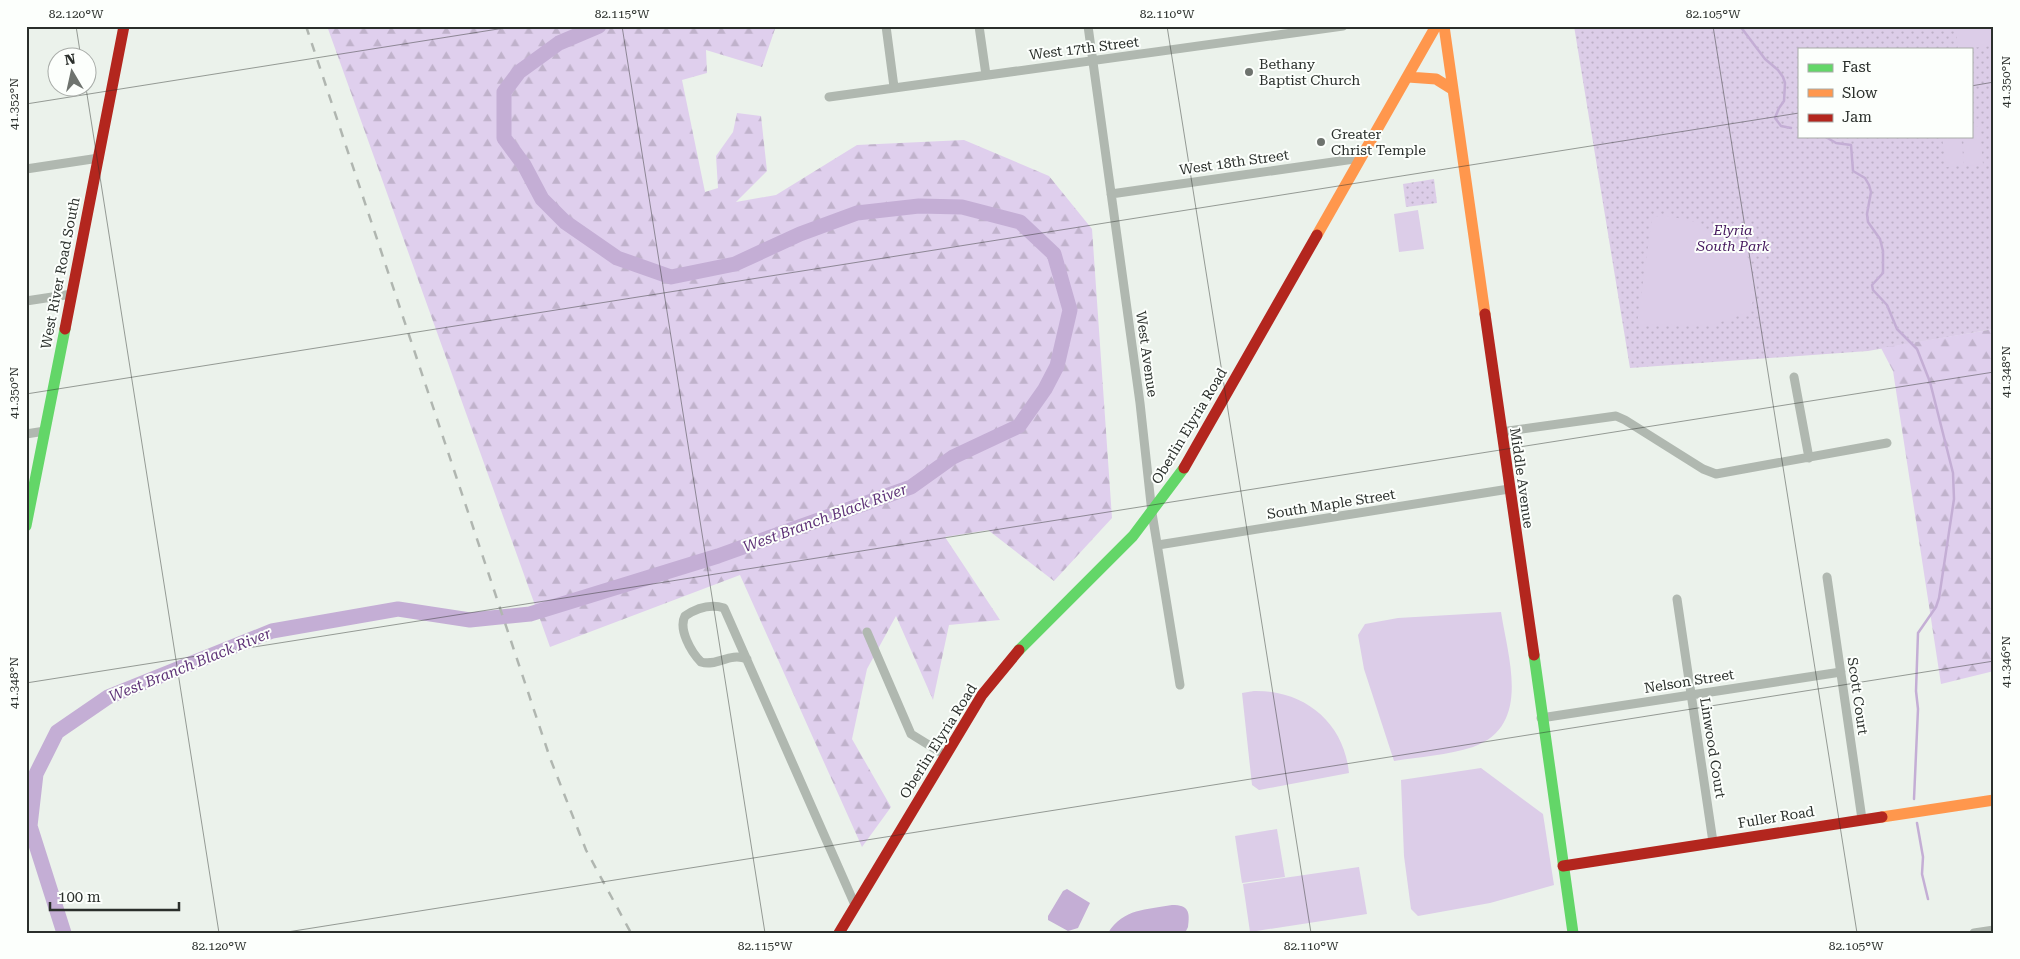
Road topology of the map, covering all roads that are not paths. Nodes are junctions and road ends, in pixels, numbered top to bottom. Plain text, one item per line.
1 (124, 26) edge
2 (886, 26) edge
3 (979, 26) edge
4 (1088, 26) edge
5 (1343, 26) edge
6 (1436, 26) edge
7 (1444, 26) edge
8 (1093, 62) junction
9 (986, 75) junction
10 (1408, 77) junction
11 (894, 87) junction
12 (1452, 89) junction
13 (830, 97) dead end
14 (99, 158) junction
15 (1361, 158) junction
16 (26, 169) edge
17 (1111, 194) junction
18 (72, 294) junction
19 (26, 301) edge
20 (1794, 377) dead end
21 (45, 431) junction
22 (1500, 432) junction
23 (26, 434) edge
24 (1887, 443) dead end
25 (1809, 458) junction
26 (1508, 489) junction
27 (1152, 513) junction
28 (26, 526) edge
29 (1158, 545) junction
30 (1827, 577) dead end
31 (720, 599) dead end
32 (1677, 599) dead end
33 (724, 608) junction
34 (866, 632) dead end
35 (746, 659) junction
36 (1841, 672) junction
37 (1180, 685) dead end
38 (1691, 695) junction
39 (1541, 718) junction
40 (945, 755) junction
41 (1994, 800) edge
42 (1862, 819) junction
43 (1713, 842) junction
44 (1563, 866) junction
45 (855, 905) junction
46 (1994, 930) edge
47 (839, 933) edge
48 (1573, 933) edge
49 (1974, 933) edge

1 - 14 main road, West River Road South
2 - 11 street
3 - 9 street
4 - 8 street, West Avenue
5 - 8 street, West 17th Street
6 - 10 main road, Oberlin Elyria Road
7 - 12 main road, Middle Avenue
8 - 9 street, West 17th Street
8 - 17 street, West Avenue
9 - 11 street, West 17th Street
10 - 12 main road
10 - 15 main road, Oberlin Elyria Road
11 - 13 street, West 17th Street
12 - 22 main road, Middle Avenue
14 - 16 street
14 - 18 main road, West River Road South
15 - 17 street, West 18th Street
15 - 27 main road, Oberlin Elyria Road
17 - 27 street, West Avenue
18 - 19 street
18 - 21 main road, West River Road South
20 - 25 street
21 - 23 street
21 - 28 main road, West River Road South
22 - 25 street
22 - 26 main road, Middle Avenue
24 - 25 street
26 - 29 street, South Maple Street
26 - 39 main road, Middle Avenue
27 - 29 street, West Avenue
27 - 40 main road, Oberlin Elyria Road
29 - 37 street, West Avenue
30 - 36 street, Scott Court
31 - 33 street
32 - 38 street, Linwood Court
33 - 35 street
33 - 35 street
34 - 40 street
35 - 45 street
36 - 38 street, Nelson Street
36 - 42 street, Scott Court
38 - 39 street, Nelson Street
38 - 43 street, Linwood Court
39 - 44 main road, Middle Avenue
40 - 45 main road, Oberlin Elyria Road
41 - 42 main road, Fuller Road
42 - 43 main road, Fuller Road
43 - 44 main road, Fuller Road
44 - 48 main road, Middle Avenue
45 - 47 main road, Oberlin Elyria Road
46 - 49 street

